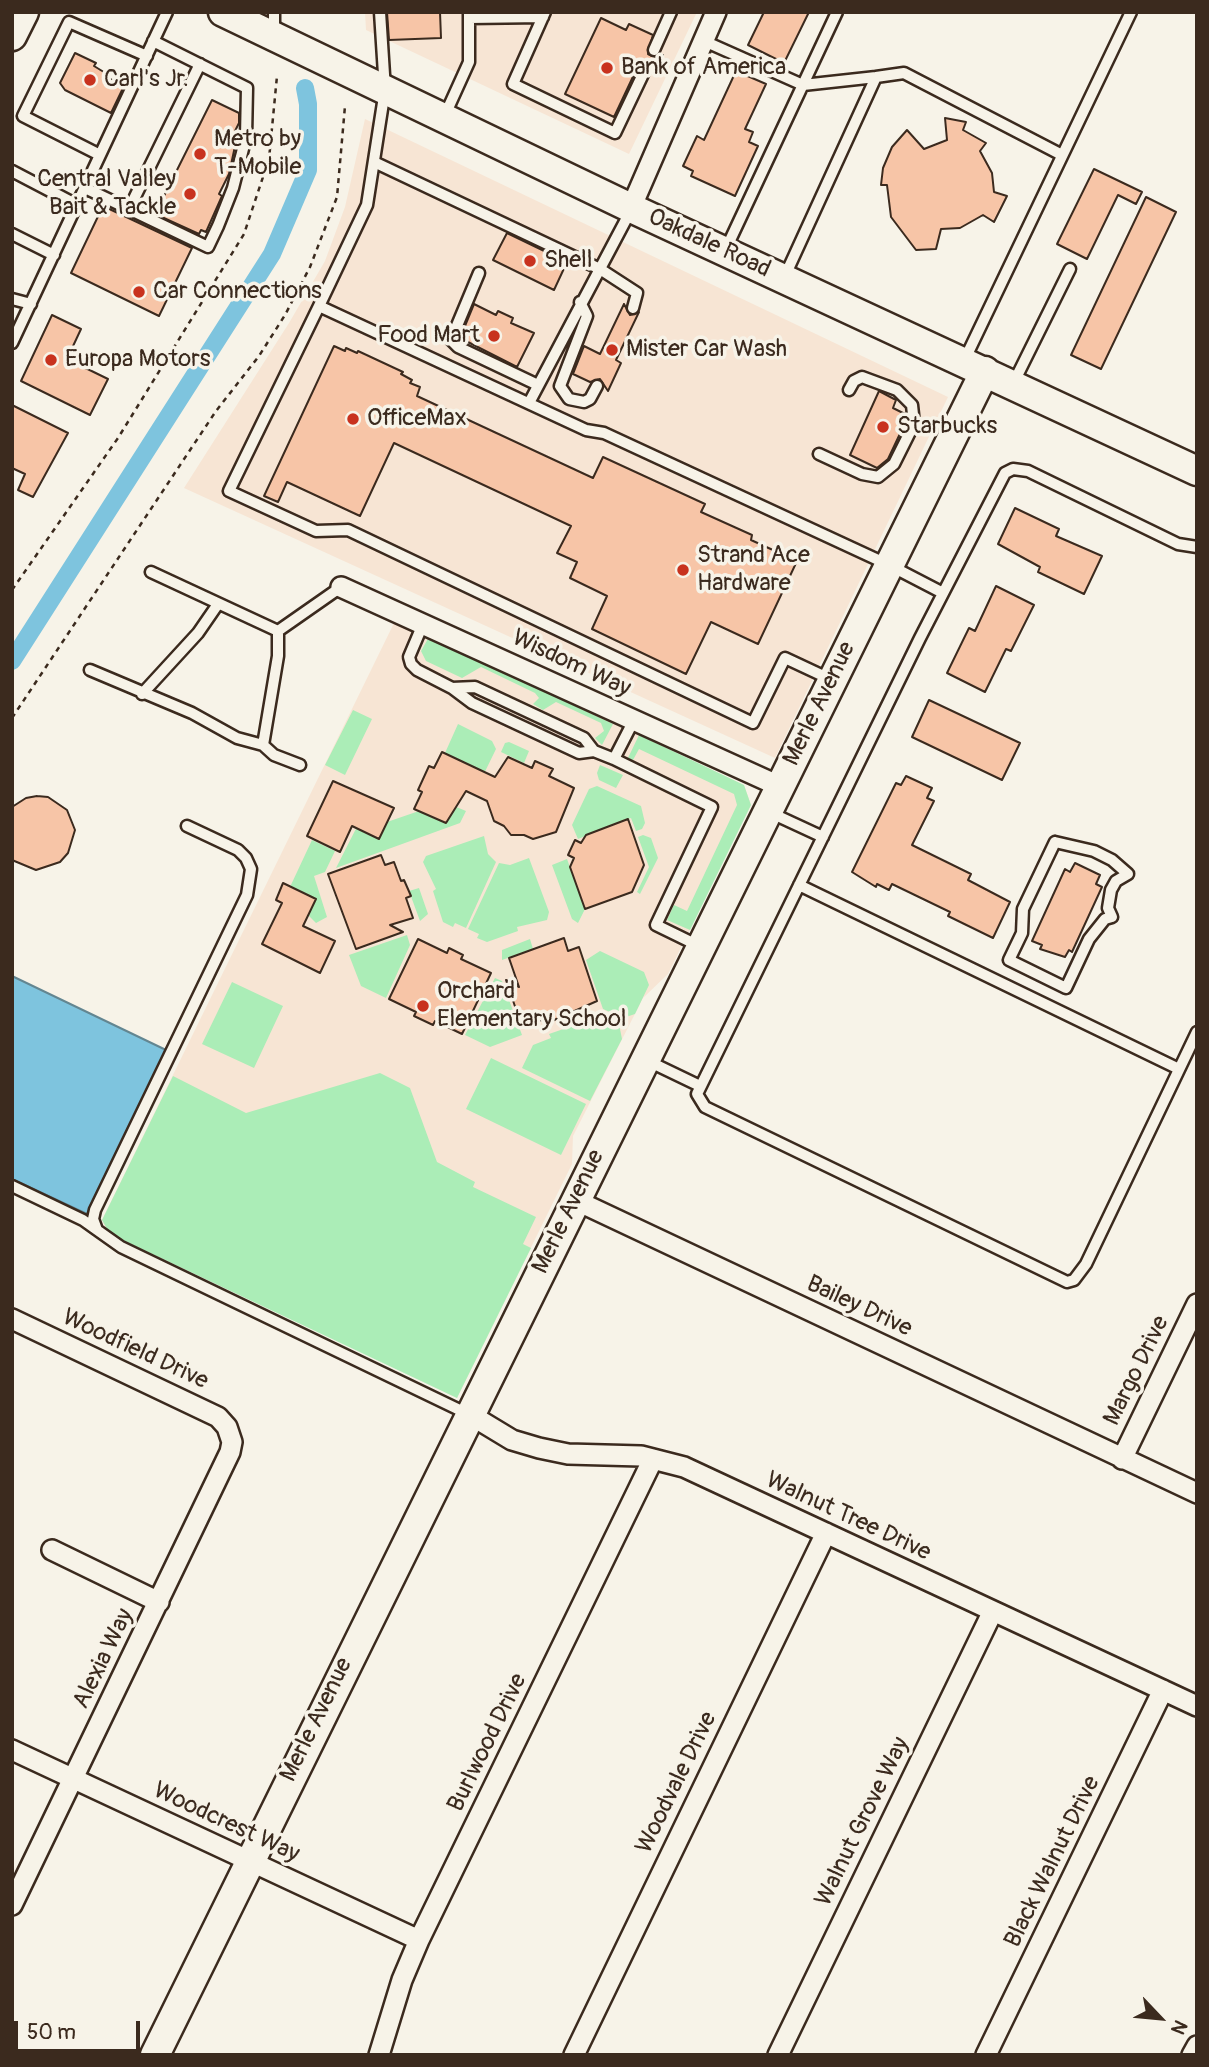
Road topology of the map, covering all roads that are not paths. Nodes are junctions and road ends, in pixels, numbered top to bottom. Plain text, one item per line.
1 (24, 12) edge
2 (167, 12) edge
3 (223, 12) edge
4 (380, 12) edge
5 (671, 12) edge
6 (716, 12) edge
7 (837, 12) edge
8 (1131, 12) edge
9 (469, 15) edge
10 (544, 15) edge
11 (274, 24) edge
12 (12, 36) edge
13 (153, 41) junction
14 (704, 41) junction
15 (654, 50) dead end
16 (147, 56) junction
17 (200, 64) junction
18 (645, 70) dead end
19 (876, 77) junction
20 (803, 85) junction
21 (385, 90) junction
22 (444, 118) junction
23 (100, 155) junction
24 (1062, 155) junction
25 (374, 162) junction
26 (12, 171) edge
27 (85, 188) junction
28 (77, 205) junction
29 (631, 208) junction
30 (129, 209) junction
31 (12, 234) edge
32 (725, 251) junction
33 (54, 255) junction
34 (600, 269) junction
35 (1070, 269) dead end
36 (479, 273) dead end
37 (784, 278) junction
38 (12, 299) edge
39 (580, 302) junction
40 (31, 304) junction
41 (319, 306) junction
42 (633, 309) dead end
43 (12, 343) edge
44 (974, 366) junction
45 (1013, 384) junction
46 (538, 385) junction
47 (597, 386) dead end
48 (849, 390) dead end
49 (529, 404) junction
50 (819, 454) dead end
51 (1197, 471) edge
52 (1197, 548) edge
53 (889, 565) junction
54 (151, 572) dead end
55 (341, 587) joint
56 (943, 593) junction
57 (218, 604) junction
58 (423, 624) junction
59 (278, 631) junction
60 (90, 670) dead end
61 (832, 680) junction
62 (452, 688) junction
63 (142, 694) junction
64 (634, 720) junction
65 (263, 744) junction
66 (594, 751) junction
67 (614, 759) junction
68 (300, 765) dead end
69 (773, 799) junction
70 (187, 826) dead end
71 (823, 838) junction
72 (799, 885) junction
73 (700, 946) junction
74 (1010, 957) joint
75 (1197, 1032) edge
76 (644, 1060) junction
77 (1178, 1069) junction
78 (700, 1086) junction
79 (12, 1186) edge
80 (575, 1200) junction
81 (97, 1230) junction
82 (1197, 1304) edge
83 (12, 1319) edge
84 (469, 1414) junction
85 (230, 1433) joint
86 (653, 1459) junction
87 (1122, 1459) junction
88 (1197, 1493) edge
89 (826, 1534) junction
90 (52, 1550) dead end
91 (159, 1602) junction
92 (993, 1611) junction
93 (1163, 1690) junction
94 (1197, 1706) edge
95 (12, 1750) edge
96 (73, 1780) junction
97 (248, 1860) junction
98 (12, 1905) edge
99 (419, 1940) junction
100 (1197, 2046) edge
101 (155, 2055) edge
102 (379, 2055) edge
103 (574, 2055) edge
104 (778, 2055) edge
105 (986, 2055) edge
106 (1192, 2055) edge

1 - 12 street
2 - 13 lane
3 - 11 street, Oakdale Road
4 - 21 lane
5 - 15 lane
6 - 14 street
7 - 20 lane
8 - 24 lane
9 - 10 lane
9 - 22 lane
10 - 18 lane
11 - 21 street, Oakdale Road
13 - 16 lane
13 - 17 lane
14 - 20 lane
14 - 29 street
16 - 23 lane
16 - 23 lane
17 - 30 lane
17 - 30 lane
19 - 20 lane
19 - 24 lane
19 - 37 lane
20 - 32 lane
21 - 22 street, Oakdale Road
21 - 25 lane
22 - 29 street, Oakdale Road
23 - 27 lane
24 - 44 lane
25 - 34 lane
25 - 41 lane
26 - 28 lane
27 - 28 lane
27 - 30 lane
28 - 33 lane
29 - 32 street, Oakdale Road
29 - 34 lane
31 - 33 lane
32 - 37 street, Oakdale Road
33 - 40 lane
34 - 39 lane
34 - 42 lane
35 - 45 lane
36 - 46 lane
37 - 44 street, Oakdale Road
38 - 40 lane
39 - 46 lane
39 - 47 lane
40 - 43 lane
41 - 49 lane
41 - 61 lane
44 - 45 street, Oakdale Road
44 - 53 street, Merle Avenue
45 - 51 street, Oakdale Road
46 - 49 lane
48 - 50 lane
49 - 53 lane
52 - 56 lane
53 - 56 lane
53 - 61 street, Merle Avenue
54 - 57 lane
55 - 58 street, Wisdom Way
55 - 59 lane
56 - 71 lane
57 - 59 lane
57 - 63 lane
58 - 62 lane
58 - 64 street, Wisdom Way
59 - 65 lane
60 - 63 lane
61 - 69 street, Merle Avenue
62 - 66 lane
62 - 66 lane
63 - 65 lane
64 - 67 lane
64 - 69 street, Wisdom Way
65 - 68 lane
66 - 67 lane
67 - 73 lane
69 - 71 lane
69 - 73 street, Merle Avenue
70 - 81 lane
71 - 72 lane
72 - 77 lane
72 - 78 lane
73 - 76 street, Merle Avenue
74 - 74 lane
75 - 77 lane
76 - 78 lane
76 - 80 street, Merle Avenue
77 - 78 lane
79 - 81 lane
80 - 84 street, Merle Avenue
80 - 87 street, Bailey Drive
81 - 84 lane
82 - 87 street, Margo Drive
83 - 85 street, Woodfield Drive
84 - 86 street, Walnut Tree Drive
84 - 97 street, Merle Avenue
85 - 91 street, Alexia Way
86 - 89 street, Walnut Tree Drive
86 - 99 street, Burlwood Drive
87 - 88 street, Bailey Drive
89 - 92 street, Walnut Tree Drive
89 - 103 street, Woodvale Drive
90 - 91 street
91 - 96 street, Alexia Way
92 - 93 street, Walnut Tree Drive
92 - 104 street, Walnut Grove Way
93 - 94 street, Walnut Tree Drive
93 - 105 street, Black Walnut Drive
95 - 96 street, Woodcrest Way
96 - 97 street, Woodcrest Way
96 - 98 street, Alexia Way
97 - 99 street, Woodcrest Way
97 - 101 street, Merle Avenue
99 - 102 street, Burlwood Drive
100 - 106 street

